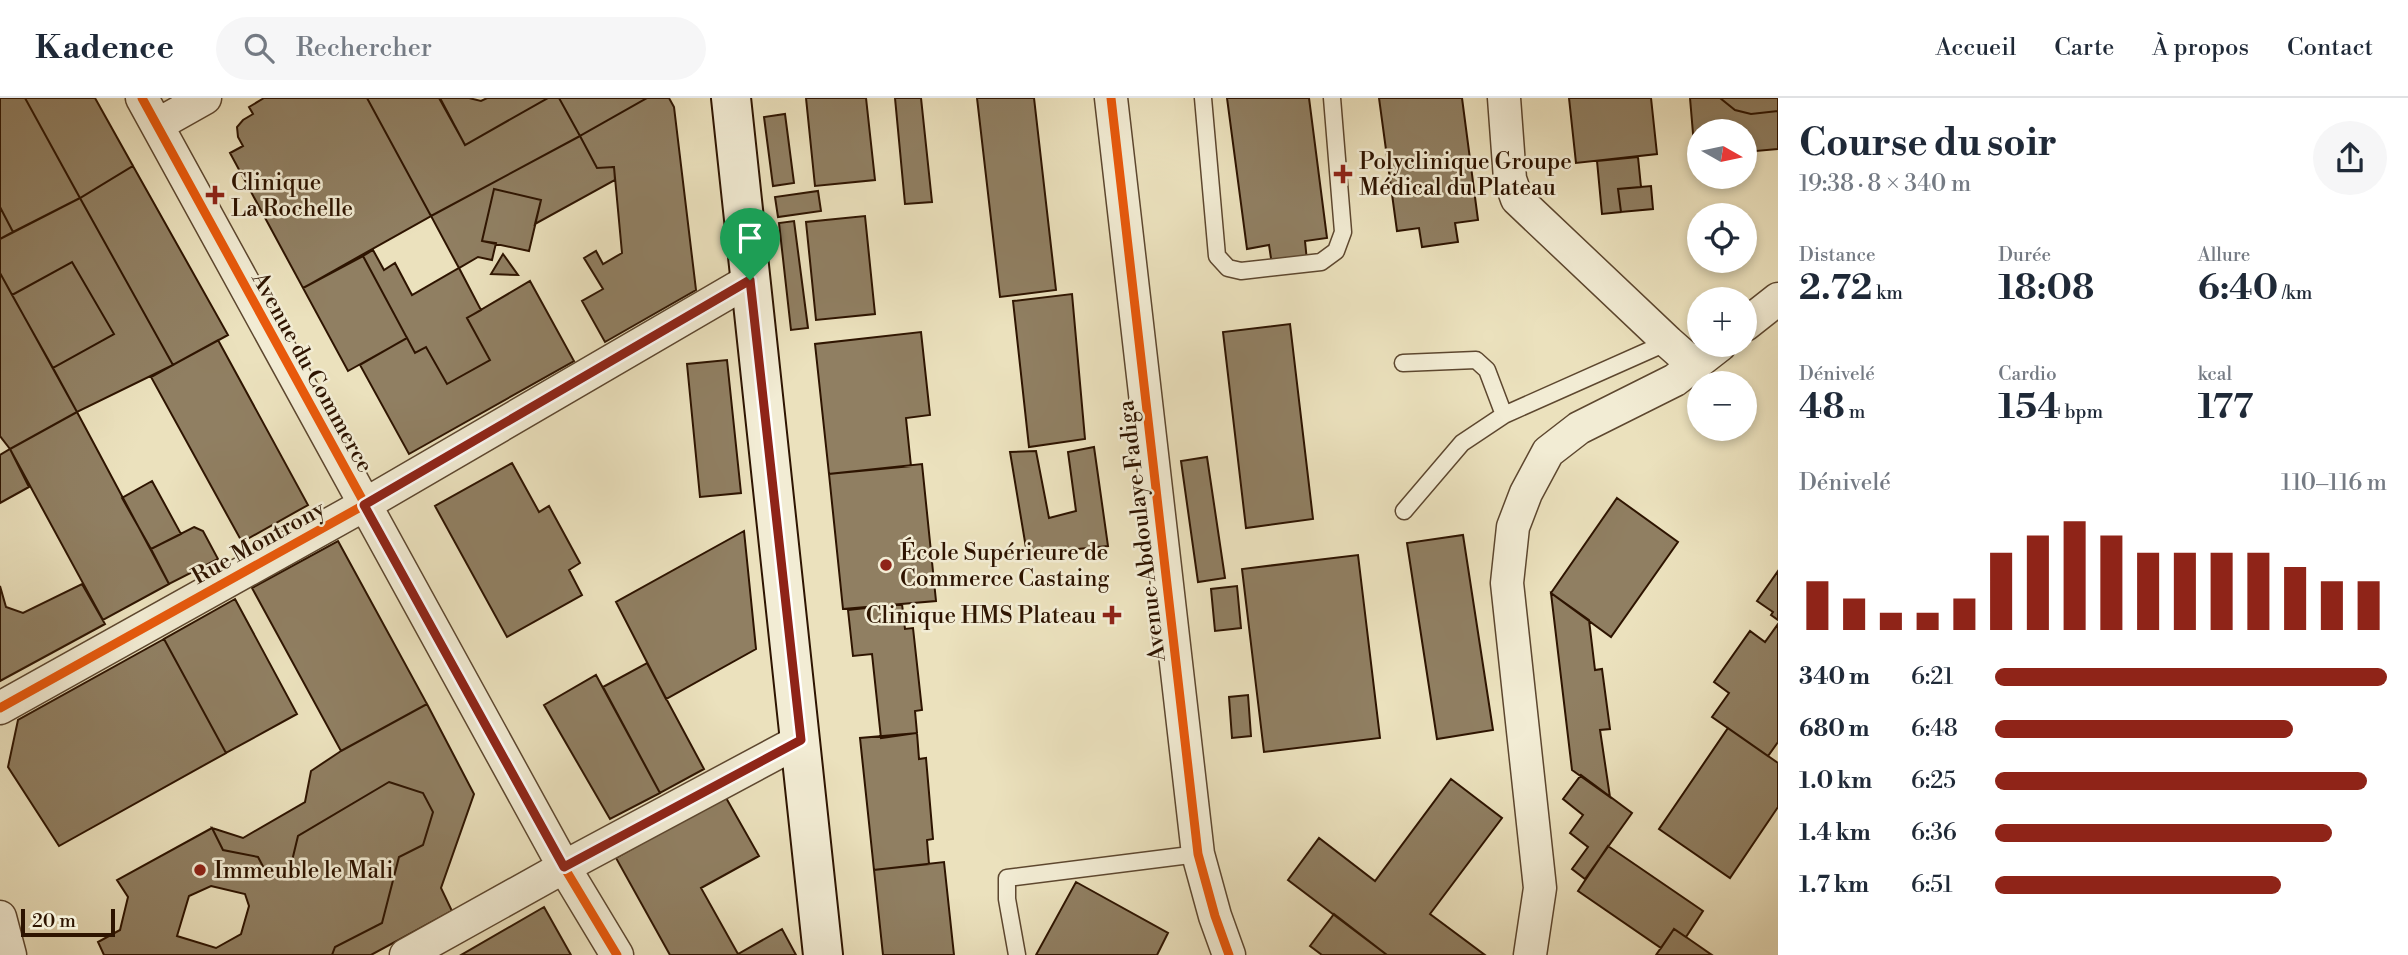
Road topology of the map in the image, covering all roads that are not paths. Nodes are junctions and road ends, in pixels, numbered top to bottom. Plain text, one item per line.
1 (205, 98) edge
2 (730, 98) edge
3 (1111, 98) edge
4 (1203, 98) edge
5 (1332, 98) edge
6 (1504, 98) edge
7 (150, 111) edge
8 (750, 280) junction
9 (1778, 299) edge
10 (1757, 316) edge
11 (1668, 342) junction
12 (1704, 357) edge
13 (1403, 363) dead end
14 (1694, 365) junction
15 (1504, 415) junction
16 (364, 505) junction
17 (1404, 511) dead end
18 (0, 708) edge
19 (801, 740) junction
20 (1198, 854) junction
21 (564, 867) junction
22 (0, 918) edge
23 (10, 955) edge
24 (406, 955) edge
25 (617, 955) edge
26 (823, 955) edge
27 (1017, 955) edge
28 (1229, 955) edge
29 (1530, 955) edge

1 - 7 street
2 - 8 street
3 - 20 street, Avenue Abdoulaye Fadiga
4 - 5 lane
6 - 11 street
7 - 16 street, Avenue du Commerce
8 - 16 street, Rue Montrony
8 - 19 street
9 - 10 street
11 - 14 street
11 - 15 lane
12 - 14 street
13 - 15 lane
14 - 29 street
15 - 17 lane
16 - 18 street, Rue Montrony
16 - 21 street, Avenue du Commerce
19 - 21 street
19 - 26 street
20 - 27 lane
20 - 28 street, Avenue Abdoulaye Fadiga
21 - 24 street
21 - 25 street, Avenue du Commerce
22 - 23 street

